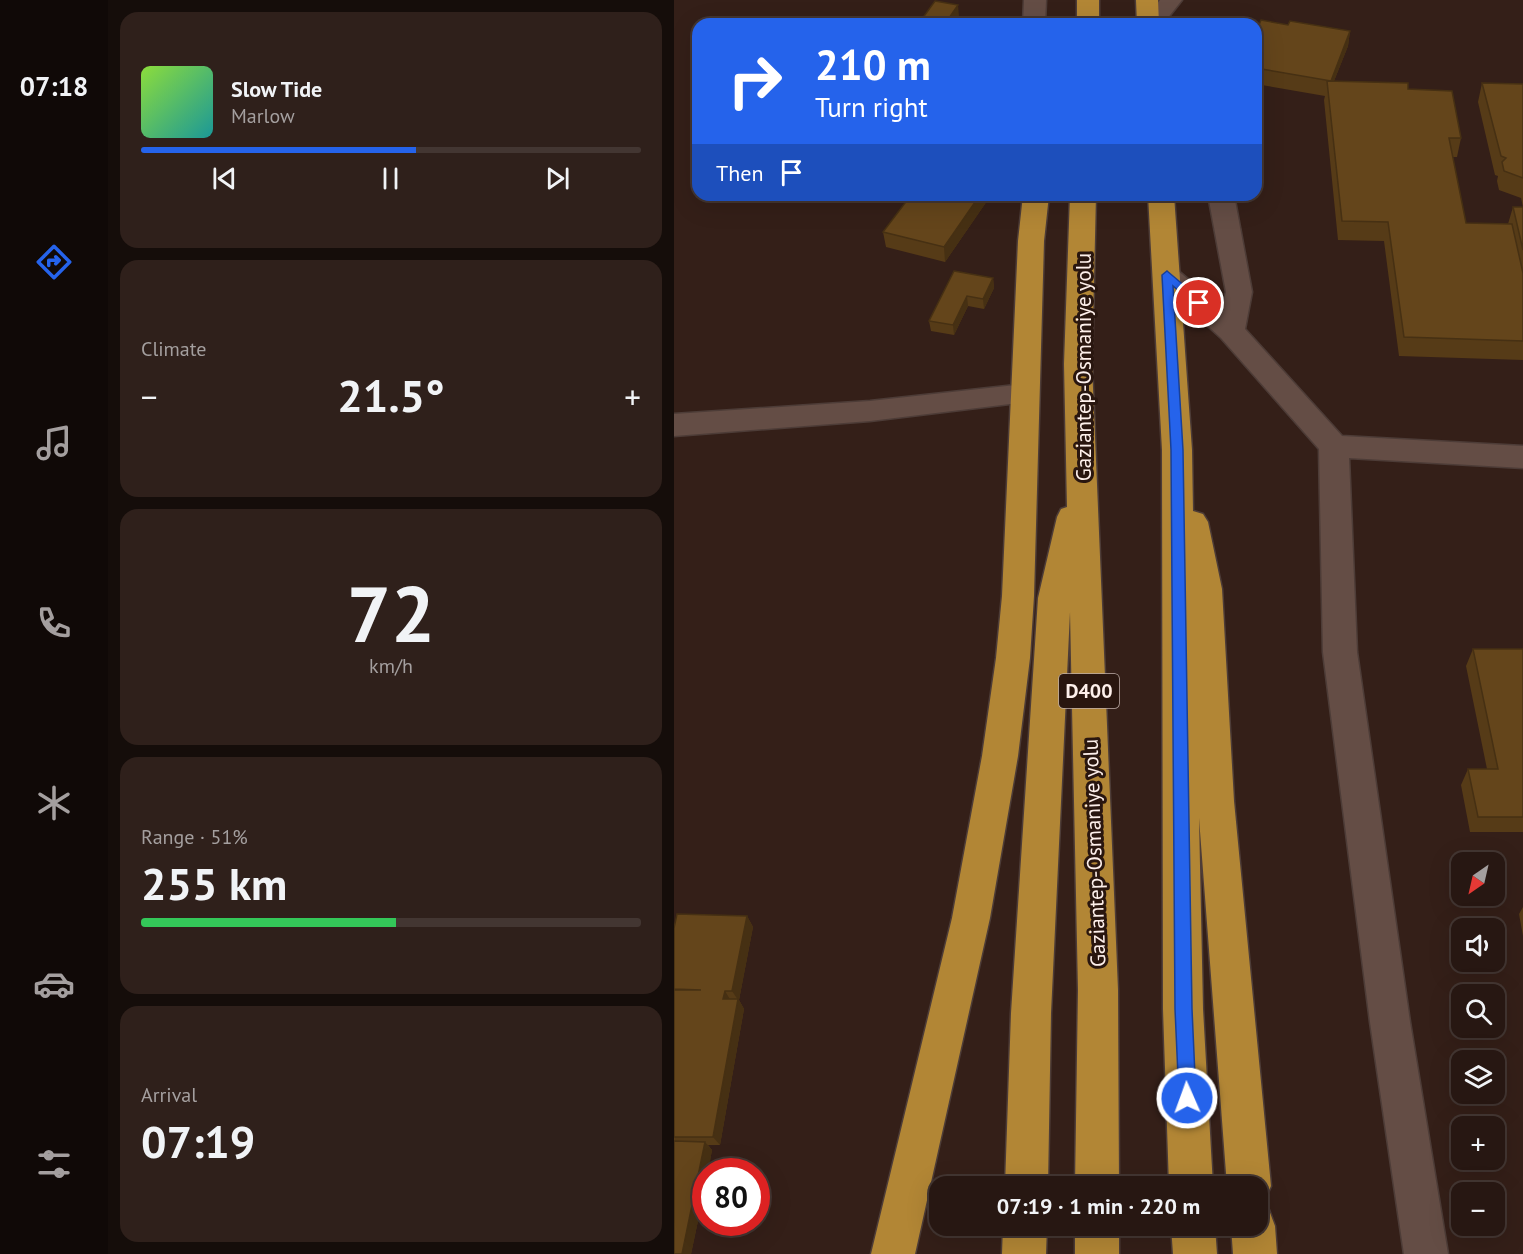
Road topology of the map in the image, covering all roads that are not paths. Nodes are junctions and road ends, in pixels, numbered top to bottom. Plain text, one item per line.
1 (1034, 0) edge
2 (1088, 0) edge
3 (1147, 0) edge
4 (1171, 0) edge
5 (1034, 18) edge
6 (1088, 18) edge
7 (1149, 18) edge
8 (1155, 18) edge
9 (1035, 201) edge
10 (1084, 201) edge
11 (1161, 201) edge
12 (1222, 201) edge
13 (1167, 275) junction
14 (1231, 331) junction
15 (1025, 394) junction
16 (674, 425) edge
17 (1334, 446) junction
18 (1177, 450) junction
19 (1523, 457) edge
20 (1083, 468) junction
21 (1026, 1176) edge
22 (1097, 1176) edge
23 (1191, 1176) edge
24 (1248, 1176) edge
25 (1025, 1236) edge
26 (1097, 1236) edge
27 (1193, 1236) edge
28 (1254, 1236) edge
29 (893, 1254) edge
30 (1024, 1254) edge
31 (1097, 1254) edge
32 (1194, 1254) edge
33 (1255, 1254) edge
34 (1426, 1254) edge

1 - 5 street
2 - 6 highway
3 - 7 highway
4 - 8 street
9 - 15 highway
10 - 20 highway, Gaziantep-Osmaniye yolu / D400
11 - 13 highway
12 - 14 street
13 - 14 street
13 - 18 highway
14 - 17 street
15 - 16 street
15 - 29 highway
17 - 19 street
17 - 34 street
18 - 23 highway
18 - 24 highway
20 - 21 highway, D400
20 - 22 highway, Gaziantep-Osmaniye yolu / D400
25 - 30 highway
26 - 31 highway
27 - 32 highway
28 - 33 highway

